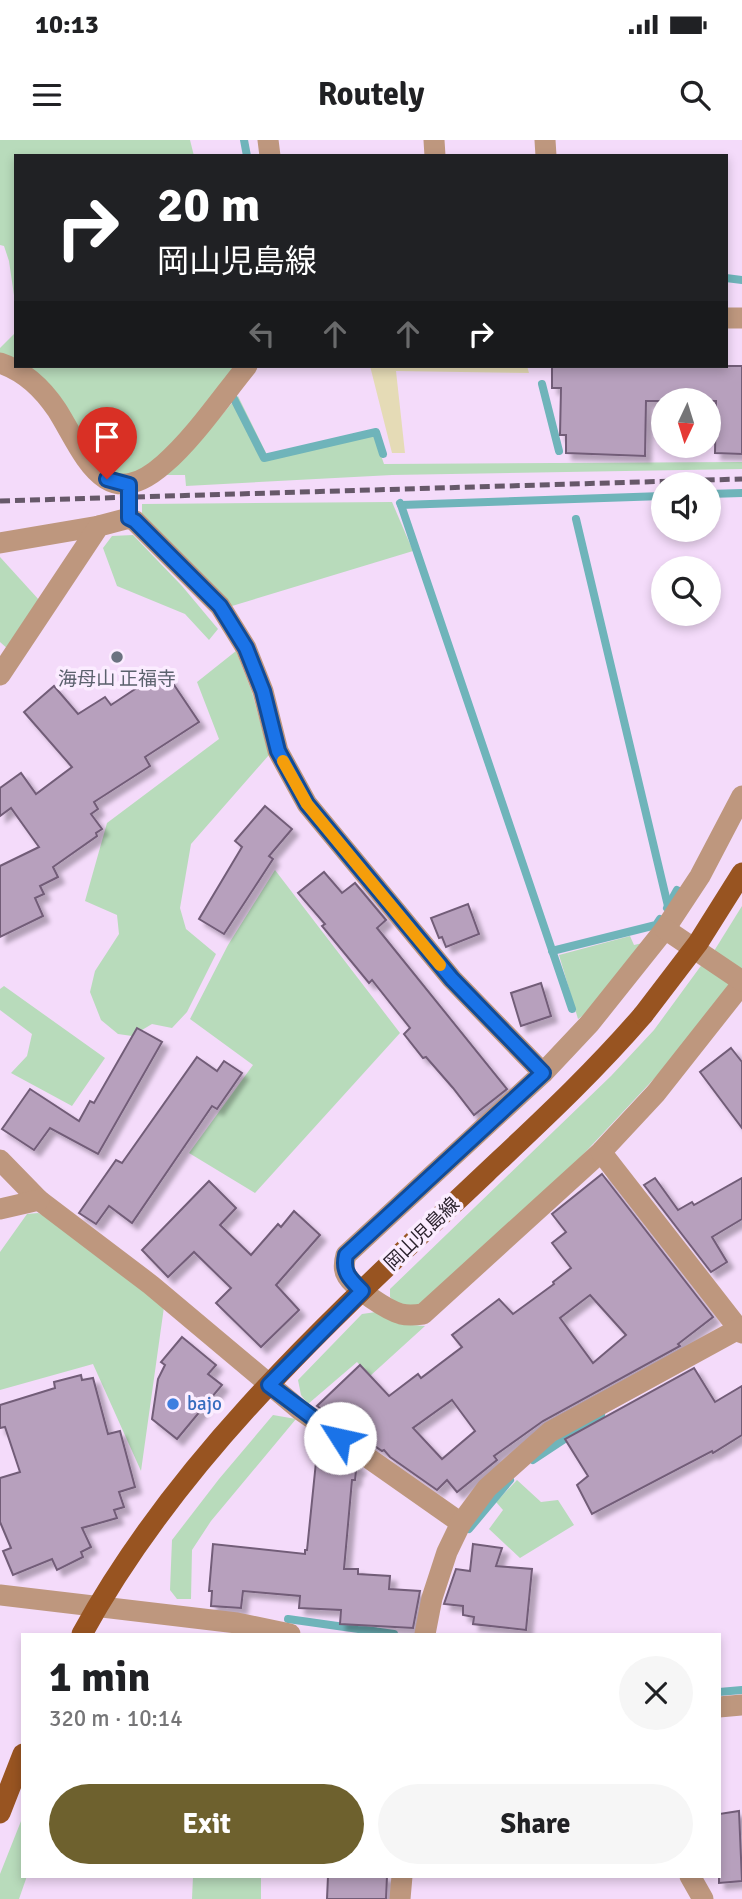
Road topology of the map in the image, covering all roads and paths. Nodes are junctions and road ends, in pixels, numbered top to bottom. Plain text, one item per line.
1 (0, 363) edge
2 (245, 368) edge
3 (129, 485) junction
4 (129, 518) junction
5 (99, 526) junction
6 (0, 543) edge
7 (0, 675) edge
8 (742, 796) edge
9 (742, 873) edge
10 (665, 929) junction
11 (742, 982) edge
12 (543, 1073) junction
13 (601, 1152) junction
14 (0, 1160) edge
15 (39, 1200) junction
16 (0, 1209) edge
17 (362, 1291) junction
18 (741, 1330) edge
19 (269, 1385) junction
20 (461, 1523) junction
21 (0, 1595) edge
22 (98, 1605) junction
23 (425, 1631) edge
24 (83, 1633) edge
25 (285, 1633) edge
26 (742, 1705) edge
27 (721, 1707) edge
28 (21, 1759) edge
29 (0, 1813) edge
30 (402, 1878) edge
31 (691, 1878) edge
32 (400, 1899) edge
33 (703, 1899) edge

1 - 3 street
2 - 3 street
3 - 4 street
4 - 5 street
4 - 12 street
5 - 6 street
5 - 7 street
8 - 10 street
9 - 17 main road, 岡山児島線, bridge
10 - 11 street
10 - 12 street
11 - 13 street
12 - 17 street
13 - 17 street
13 - 18 street
14 - 15 street
15 - 16 street
15 - 19 street
17 - 19 main road, 岡山児島線
18 - 20 street
19 - 20 street
19 - 22 main road, 岡山児島線
20 - 23 street
21 - 22 street
22 - 24 main road, 岡山児島線
22 - 25 street
26 - 27 street
28 - 29 main road
30 - 32 street
31 - 33 street

